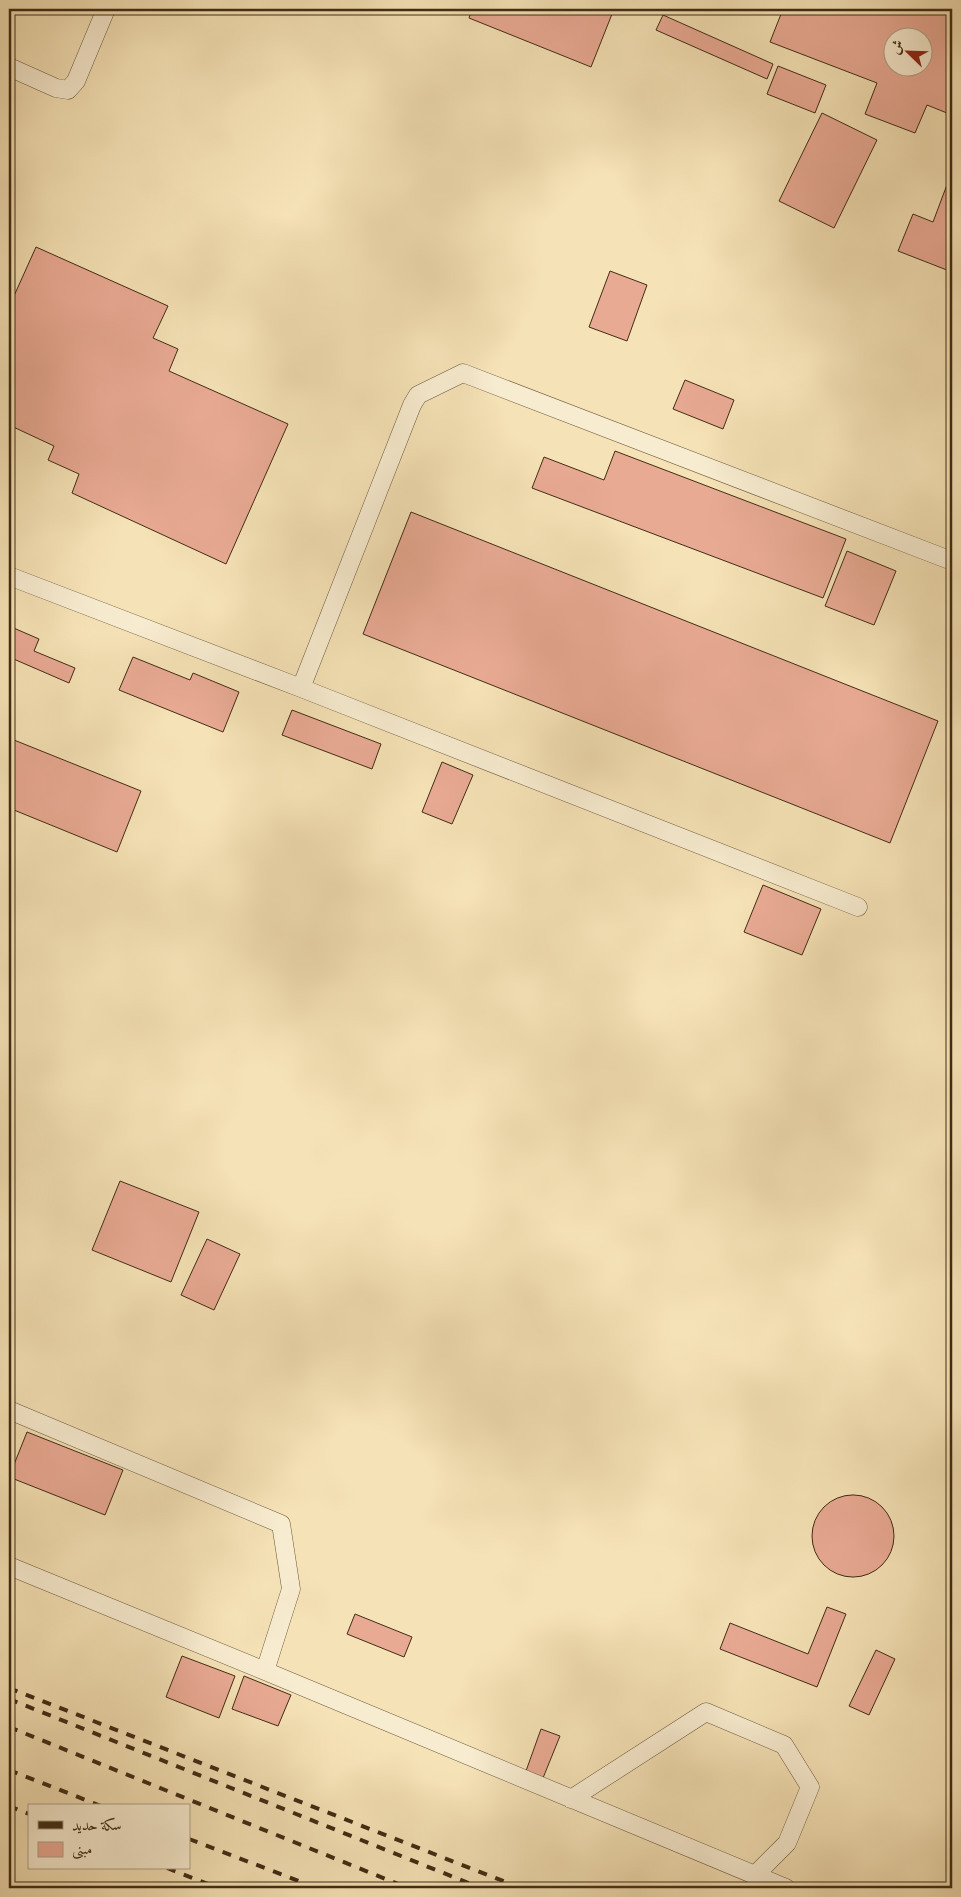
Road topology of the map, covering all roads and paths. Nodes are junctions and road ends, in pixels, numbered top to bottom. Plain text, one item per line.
1 (106, 9) edge
2 (9, 66) edge
3 (952, 561) edge
4 (9, 576) edge
5 (301, 688) junction
6 (858, 907) dead end
7 (9, 1410) edge
8 (9, 1566) edge
9 (265, 1671) junction
10 (571, 1799) junction
11 (754, 1876) junction
12 (786, 1888) edge

1 - 2 lane
3 - 5 lane
4 - 5 lane
5 - 6 lane
7 - 9 lane
8 - 9 lane
9 - 10 lane
10 - 11 lane
10 - 11 lane
11 - 12 lane

